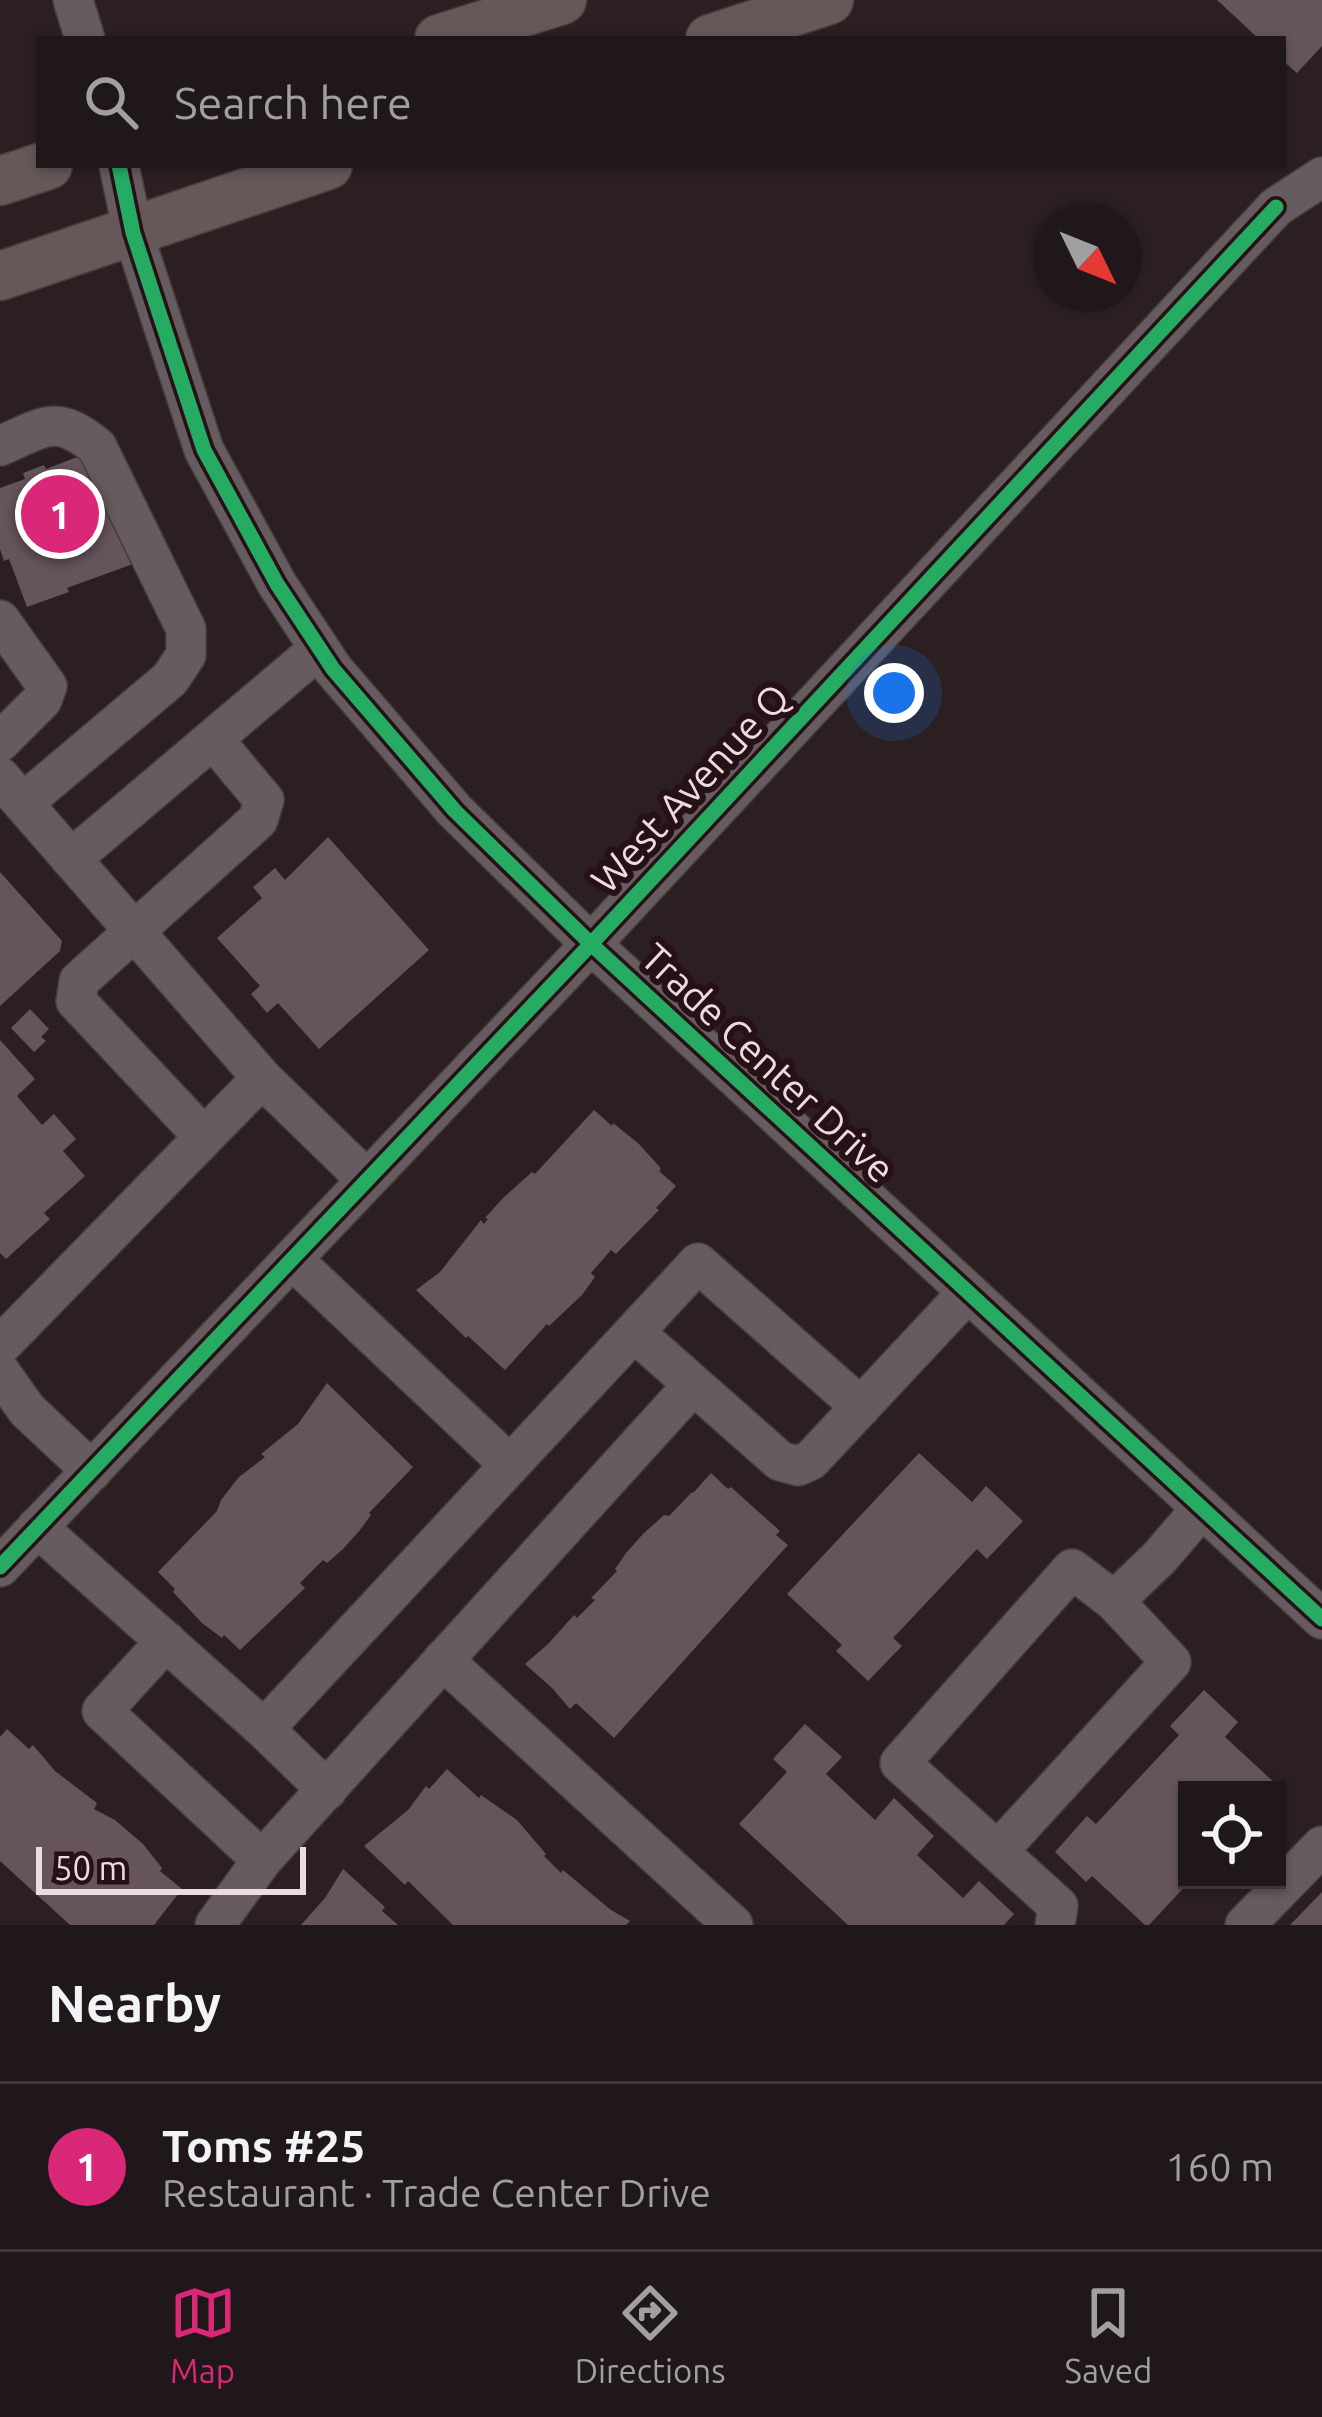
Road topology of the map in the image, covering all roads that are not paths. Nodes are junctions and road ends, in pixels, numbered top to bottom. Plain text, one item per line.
1 (73, 0) edge
2 (562, 0) edge
3 (829, 0) edge
4 (85, 36) edge
5 (448, 36) edge
6 (719, 36) edge
7 (39, 168) edge
8 (120, 168) edge
9 (319, 168) edge
10 (1322, 177) edge
11 (0, 181) edge
12 (134, 233) junction
13 (0, 276) edge
14 (0, 446) edge
15 (0, 620) edge
16 (319, 649) junction
17 (213, 739) junction
18 (0, 742) edge
19 (12, 790) edge
20 (71, 859) junction
21 (134, 932) junction
22 (590, 944) junction
23 (262, 1078) junction
24 (204, 1137) junction
25 (367, 1180) junction
26 (292, 1259) junction
27 (968, 1292) junction
28 (634, 1332) junction
29 (0, 1346) edge
30 (0, 1372) edge
31 (693, 1384) junction
32 (861, 1406) junction
33 (510, 1465) junction
34 (92, 1471) junction
35 (1202, 1508) junction
36 (37, 1527) junction
37 (0, 1567) edge
38 (1114, 1601) junction
39 (1322, 1619) edge
40 (166, 1642) junction
41 (443, 1660) junction
42 (264, 1730) junction
43 (327, 1790) junction
44 (1322, 1846) edge
45 (998, 1851) junction
46 (262, 1860) junction
47 (215, 1925) edge
48 (733, 1925) edge
49 (1055, 1925) edge
50 (1245, 1925) edge

1 - 4 street
2 - 5 main road
3 - 6 main road
7 - 11 main road
8 - 12 street, Trade Center Drive
9 - 12 main road
10 - 22 street, West Avenue Q
12 - 13 main road
12 - 16 street, Trade Center Drive
14 - 19 street
15 - 18 street
16 - 17 street
16 - 22 street, Trade Center Drive
17 - 20 street
17 - 21 street
19 - 20 street
20 - 21 street
21 - 23 street
21 - 24 street
22 - 25 street, West Avenue Q
22 - 27 street, Trade Center Drive
23 - 24 street
23 - 25 street
24 - 29 street
25 - 26 street, West Avenue Q
26 - 33 street
26 - 34 street, West Avenue Q
27 - 32 street
27 - 35 street, Trade Center Drive
28 - 31 street
28 - 32 street
28 - 33 street
30 - 34 street
31 - 32 street
31 - 41 street
33 - 42 street
34 - 36 street, West Avenue Q
35 - 38 street
35 - 39 street, Trade Center Drive
36 - 37 street, West Avenue Q
36 - 40 street
38 - 45 street
38 - 45 street
40 - 42 street
40 - 46 street
41 - 43 street
41 - 48 street
42 - 43 street
43 - 46 street
44 - 50 street
45 - 49 street
46 - 47 street

